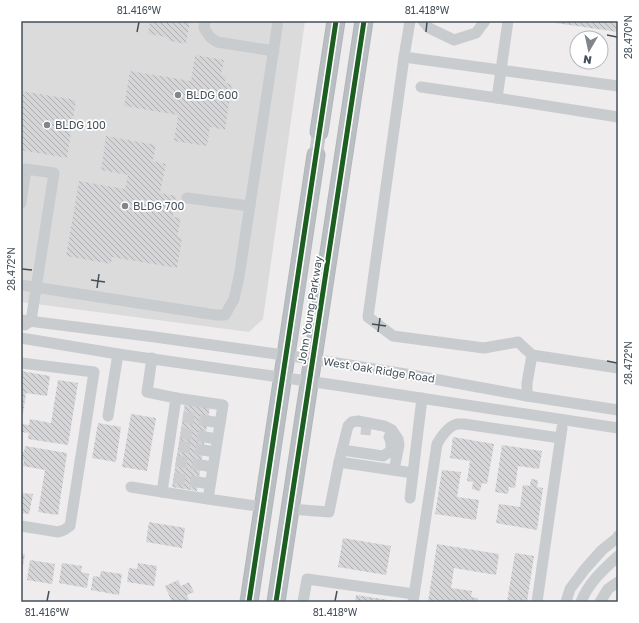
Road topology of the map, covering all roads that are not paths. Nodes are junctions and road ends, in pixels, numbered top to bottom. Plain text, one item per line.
1 (205, 21) edge
2 (278, 21) edge
3 (336, 21) edge
4 (364, 21) edge
5 (410, 21) edge
6 (423, 21) edge
7 (485, 21) edge
8 (508, 21) edge
9 (274, 51) junction
10 (404, 57) junction
11 (501, 70) junction
12 (618, 86) edge
13 (422, 87) dead end
14 (497, 98) junction
15 (618, 117) edge
16 (319, 132) joint
17 (316, 155) joint
18 (187, 198) dead end
19 (21, 203) edge
20 (250, 206) junction
21 (21, 285) edge
22 (36, 287) junction
23 (26, 320) edge
24 (21, 327) edge
25 (21, 338) edge
26 (118, 354) junction
27 (532, 355) junction
28 (286, 356) junction
29 (152, 358) junction
30 (312, 359) junction
31 (21, 363) edge
32 (618, 368) edge
33 (282, 377) junction
34 (309, 381) junction
35 (527, 396) junction
36 (176, 398) junction
37 (422, 398) junction
38 (618, 410) edge
39 (108, 416) dead end
40 (208, 421) tunnel mouth
41 (220, 423) junction
42 (618, 428) edge
43 (347, 430) junction
44 (205, 437) tunnel mouth
45 (218, 439) junction
46 (203, 450) tunnel mouth
47 (342, 450) junction
48 (215, 452) junction
49 (394, 452) junction
50 (339, 462) junction
51 (201, 465) tunnel mouth
52 (213, 467) junction
53 (394, 470) junction
54 (413, 473) junction
55 (198, 482) tunnel mouth
56 (210, 484) junction
57 (131, 487) dead end
58 (162, 492) junction
59 (410, 498) dead end
60 (208, 499) junction
61 (263, 508) junction
62 (290, 509) junction
63 (21, 526) edge
64 (618, 536) edge
65 (618, 556) edge
66 (618, 582) edge
67 (413, 598) edge
68 (249, 602) edge
69 (276, 602) edge
70 (304, 602) edge
71 (537, 602) edge
72 (566, 602) edge
73 (581, 602) edge
74 (600, 602) edge

1 - 9 street
2 - 9 street
3 - 16 highway, John Young Parkway
4 - 30 highway, John Young Parkway
5 - 10 street
6 - 7 street
8 - 11 street
9 - 20 street
10 - 11 street
10 - 27 street
11 - 12 street
11 - 14 street
13 - 14 street
14 - 15 street
16 - 17 main road, John Young Parkway
17 - 28 highway, John Young Parkway
18 - 20 street
19 - 22 street
20 - 22 street
21 - 22 street
22 - 23 street
23 - 24 street
23 - 28 street, West Oak Ridge Road
25 - 26 street, West Oak Ridge Road
26 - 29 street, West Oak Ridge Road
26 - 39 street
27 - 32 street
27 - 35 street
28 - 30 street, West Oak Ridge Road
28 - 33 highway, John Young Parkway
29 - 33 street, West Oak Ridge Road
29 - 36 street
30 - 34 highway, John Young Parkway
30 - 35 street, West Oak Ridge Road
31 - 63 street
33 - 34 street, West Oak Ridge Road
33 - 61 highway, John Young Parkway
34 - 37 street, West Oak Ridge Road
34 - 62 highway, John Young Parkway
35 - 38 street, West Oak Ridge Road
36 - 41 street
36 - 58 street
37 - 42 street, West Oak Ridge Road
37 - 54 street
40 - 41 street
41 - 45 street
43 - 47 street
43 - 49 street
43 - 49 street
44 - 45 street
45 - 48 street
46 - 48 street
47 - 49 street
47 - 50 street
48 - 52 street
49 - 53 street
50 - 53 street
50 - 62 street
51 - 52 street
52 - 56 street
53 - 54 street
54 - 59 street
55 - 56 street
56 - 60 street
57 - 58 street
58 - 60 street
60 - 61 street
61 - 68 highway, John Young Parkway
62 - 69 highway, John Young Parkway
64 - 72 street
65 - 73 street
66 - 74 street
67 - 70 street
67 - 71 street

